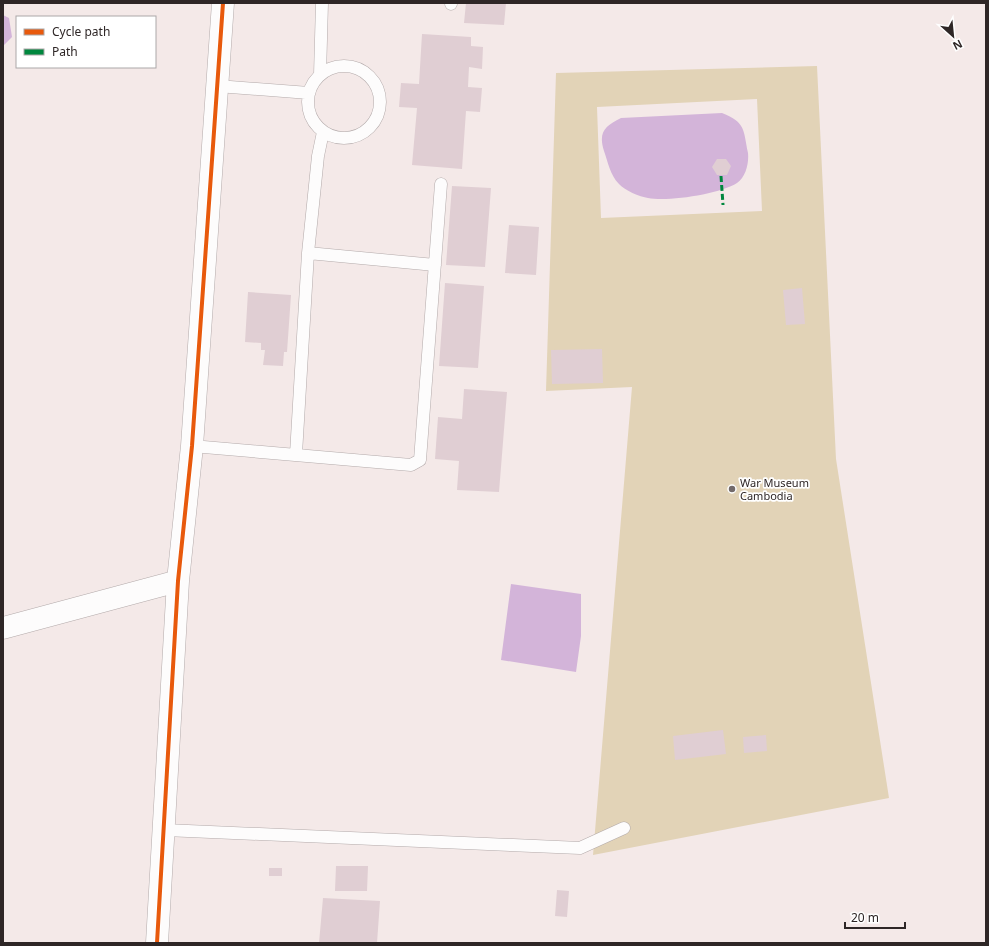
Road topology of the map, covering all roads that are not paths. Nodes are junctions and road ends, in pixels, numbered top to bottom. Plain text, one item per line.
1 (223, 3) edge
2 (322, 3) edge
3 (320, 75) junction
4 (217, 86) junction
5 (309, 94) junction
6 (323, 132) junction
7 (441, 184) dead end
8 (308, 253) junction
9 (435, 265) junction
10 (192, 446) junction
11 (296, 454) junction
12 (178, 582) junction
13 (3, 628) edge
14 (624, 828) dead end
15 (165, 830) junction
16 (157, 943) edge

1 - 4 street
2 - 3 lane
3 - 5 lane
3 - 6 lane
4 - 5 lane
4 - 10 street
5 - 6 lane
6 - 8 lane
7 - 9 lane
8 - 9 lane
8 - 11 lane
9 - 11 lane
10 - 11 lane
10 - 12 street
12 - 13 street
12 - 15 street
14 - 15 lane
15 - 16 street

